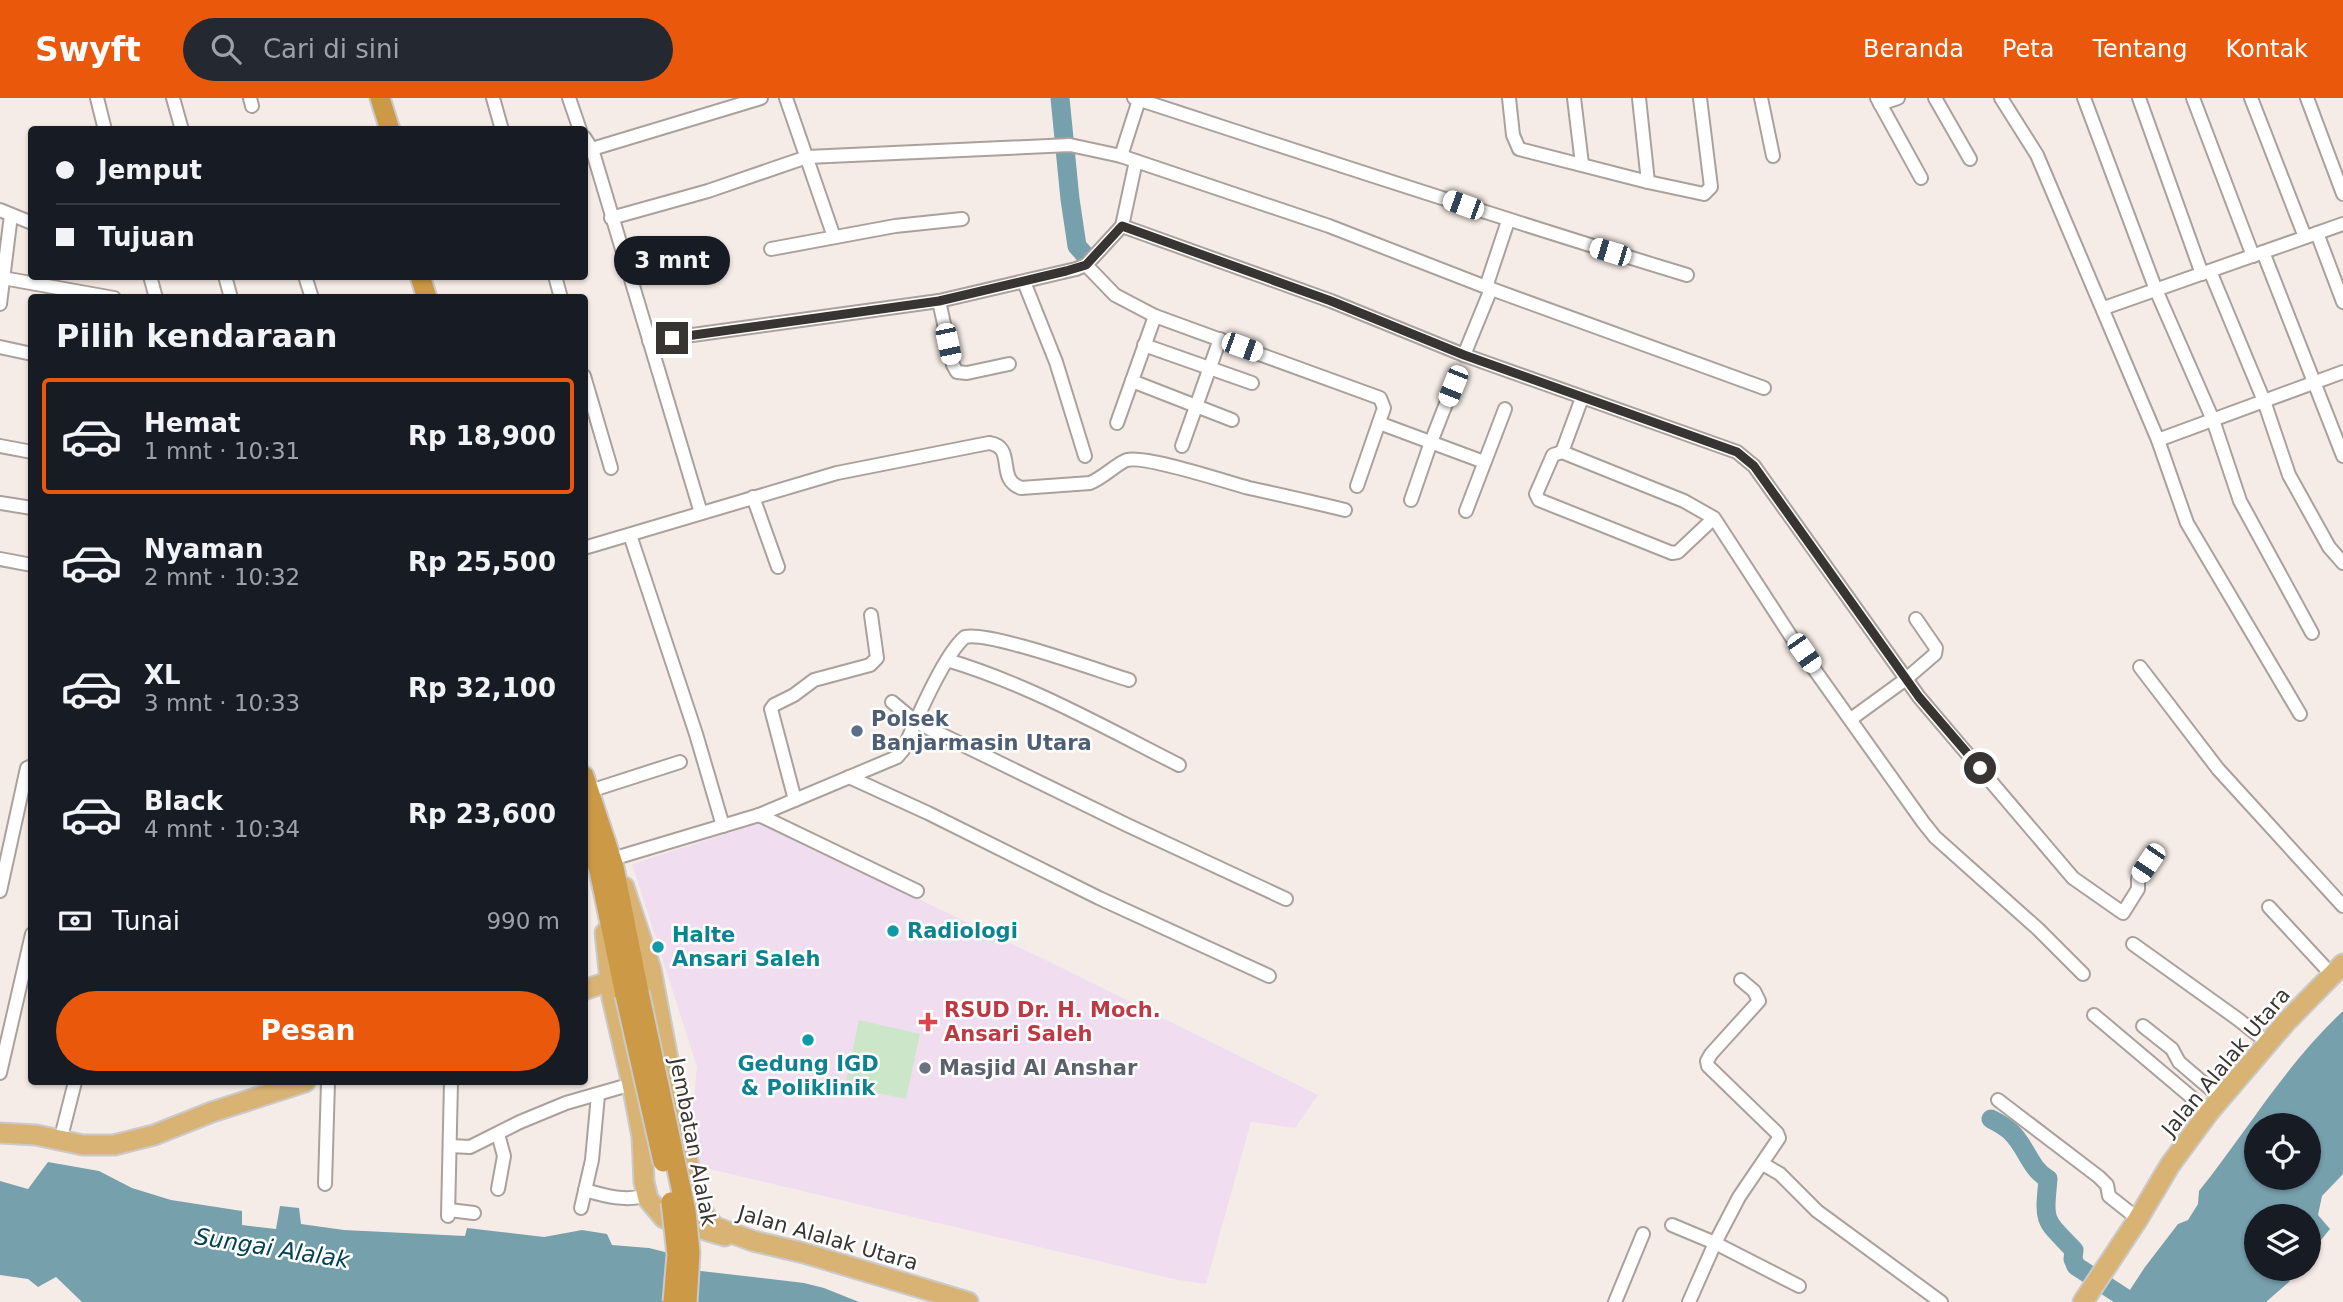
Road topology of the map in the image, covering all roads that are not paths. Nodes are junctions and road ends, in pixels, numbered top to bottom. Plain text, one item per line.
1 (96, 98) edge
2 (173, 98) edge
3 (493, 98) edge
4 (569, 98) edge
5 (761, 98) edge
6 (786, 98) edge
7 (1508, 98) edge
8 (1574, 98) edge
9 (1639, 98) edge
10 (1700, 98) edge
11 (1761, 98) edge
12 (1898, 98) edge
13 (1936, 98) edge
14 (2001, 98) edge
15 (2084, 98) edge
16 (2139, 98) edge
17 (2193, 98) edge
18 (2251, 98) edge
19 (2307, 98) edge
20 (1136, 99) edge
21 (374, 101) edge
22 (1878, 101) edge
23 (104, 126) edge
24 (181, 126) edge
25 (376, 126) edge
26 (388, 126) edge
27 (501, 126) edge
28 (579, 126) edge
29 (588, 143) edge
30 (592, 149) junction
31 (1121, 156) junction
32 (1773, 156) dead end
33 (807, 158) junction
34 (1970, 159) dead end
35 (1136, 161) junction
36 (1581, 164) junction
37 (1921, 178) dead end
38 (1648, 182) junction
39 (2343, 194) edge
40 (6, 212) edge
41 (611, 218) junction
42 (962, 219) dead end
43 (28, 221) edge
44 (1508, 221) junction
45 (2343, 224) edge
46 (1122, 226) junction
47 (2311, 235) junction
48 (834, 237) junction
49 (771, 249) dead end
50 (2258, 254) junction
51 (1088, 264) junction
52 (2206, 272) junction
53 (1687, 275) dead end
54 (3, 278) junction
55 (1024, 282) junction
56 (1488, 288) junction
57 (2156, 290) junction
58 (92, 294) edge
59 (939, 301) junction
60 (2343, 302) edge
61 (0, 304) edge
62 (2104, 308) junction
63 (1155, 316) junction
64 (1220, 339) junction
65 (649, 341) junction
66 (1144, 345) junction
67 (0, 347) edge
68 (28, 353) edge
69 (1464, 355) junction
70 (1009, 364) dead end
71 (1209, 368) junction
72 (2343, 372) edge
73 (1132, 381) junction
74 (1252, 383) dead end
75 (2313, 383) junction
76 (1453, 386) dead end
77 (1764, 388) dead end
78 (588, 390) edge
79 (1582, 398) junction
80 (2264, 401) junction
81 (1196, 406) junction
82 (1505, 409) dead end
83 (1232, 420) dead end
84 (2213, 420) junction
85 (1117, 423) dead end
86 (1379, 424) junction
87 (2158, 440) junction
88 (1431, 442) junction
89 (0, 446) edge
90 (1182, 446) dead end
91 (28, 451) edge
92 (1562, 452) junction
93 (1085, 456) dead end
94 (2343, 456) edge
95 (1484, 461) junction
96 (611, 468) dead end
97 (1357, 486) dead end
98 (753, 498) junction
99 (1411, 500) dead end
100 (0, 503) edge
101 (28, 507) edge
102 (1345, 510) dead end
103 (1466, 511) dead end
104 (701, 513) junction
105 (1714, 518) junction
106 (630, 535) junction
107 (588, 547) edge
108 (0, 559) edge
109 (2343, 563) edge
110 (28, 564) edge
111 (778, 567) dead end
112 (871, 615) dead end
113 (1916, 620) dead end
114 (2312, 633) dead end
115 (947, 660) junction
116 (2140, 667) dead end
117 (1906, 679) junction
118 (1129, 680) dead end
119 (892, 702) dead end
120 (2300, 714) dead end
121 (1851, 719) junction
122 (916, 722) junction
123 (680, 762) dead end
124 (1179, 765) dead end
125 (28, 768) edge
126 (849, 777) junction
127 (588, 783) edge
128 (588, 789) edge
129 (795, 800) junction
130 (759, 815) junction
131 (723, 825) junction
132 (588, 831) edge
133 (2148, 863) dead end
134 (601, 865) edge
135 (0, 891) edge
136 (917, 891) dead end
137 (1286, 899) dead end
138 (2343, 906) edge
139 (2269, 907) dead end
140 (2133, 944) dead end
141 (28, 951) edge
142 (2337, 970) edge
143 (2083, 974) dead end
144 (1269, 976) dead end
145 (1741, 980) dead end
146 (588, 989) edge
147 (624, 989) junction
148 (2094, 1015) dead end
149 (2143, 1026) dead end
150 (2268, 1043) junction
151 (0, 1073) edge
152 (632, 1084) junction
153 (74, 1085) edge
154 (328, 1085) edge
155 (451, 1085) edge
156 (270, 1087) edge
157 (598, 1095) junction
158 (1998, 1100) dead end
159 (2215, 1105) junction
160 (0, 1133) edge
161 (498, 1133) junction
162 (60, 1141) junction
163 (450, 1146) junction
164 (1763, 1164) junction
165 (325, 1184) dead end
166 (499, 1189) dead end
167 (585, 1190) junction
168 (647, 1195) junction
169 (581, 1208) dead end
170 (474, 1213) dead end
171 (2138, 1219) junction
172 (703, 1224) junction
173 (1672, 1225) dead end
174 (1643, 1234) dead end
175 (1715, 1243) junction
176 (1799, 1286) dead end
177 (1694, 1300) edge
178 (673, 1302) edge
179 (687, 1302) edge
180 (968, 1302) edge
181 (1615, 1302) edge
182 (1941, 1302) edge
183 (2082, 1302) edge

1 - 23 street
2 - 24 street
3 - 27 street
4 - 28 street
5 - 30 street
6 - 33 street
7 - 36 street
8 - 36 street
9 - 38 street
10 - 38 street
11 - 32 street
12 - 22 street
13 - 34 street
14 - 62 street
15 - 57 street
16 - 52 street
17 - 50 street
18 - 47 street
19 - 39 street
20 - 31 street
20 - 44 street
21 - 25 highway
21 - 26 highway
22 - 37 street
29 - 30 street
30 - 41 street
31 - 33 street
31 - 35 street
33 - 41 street
33 - 48 street
35 - 46 street
35 - 56 street
36 - 38 street
40 - 43 street
40 - 54 street
41 - 65 street
42 - 48 street
44 - 53 street
44 - 56 street
45 - 47 street
46 - 51 street
46 - 69 street
47 - 50 street
47 - 60 street
48 - 49 street
50 - 52 street
50 - 75 street
51 - 55 street
51 - 63 street
52 - 57 street
52 - 80 street
54 - 58 street
54 - 61 street
55 - 59 street
55 - 93 street
56 - 69 street
56 - 77 street
57 - 62 street
57 - 84 street
59 - 65 street
59 - 70 street
62 - 87 street
63 - 64 street
63 - 66 street
64 - 71 street
64 - 86 street
65 - 104 street
66 - 71 street
66 - 73 street
67 - 68 street
69 - 79 street
71 - 74 street
71 - 81 street
72 - 75 street
73 - 81 street
73 - 85 street
75 - 80 street
75 - 94 street
76 - 88 street
78 - 96 street
79 - 92 street
79 - 117 street
80 - 84 street
80 - 109 street
81 - 83 street
81 - 90 street
82 - 95 street
84 - 87 street
84 - 114 street
86 - 88 street
86 - 97 street
87 - 120 street
88 - 95 street
88 - 99 street
89 - 91 street
92 - 105 street
92 - 105 street
95 - 103 street
98 - 102 street
98 - 104 street
98 - 111 street
100 - 101 street
104 - 106 street
105 - 121 street
106 - 107 street
106 - 131 street
108 - 110 street
112 - 129 street
113 - 117 street
115 - 118 street
115 - 122 street
115 - 124 street
116 - 138 street
117 - 121 street
117 - 133 street
119 - 122 street
121 - 143 street
122 - 126 street
122 - 137 street
123 - 127 street
125 - 135 street
126 - 129 street
126 - 144 street
128 - 134 highway
129 - 130 street
130 - 131 street
130 - 136 street
131 - 134 street
132 - 134 highway
134 - 147 highway
134 - 147 main road
134 - 172 main road, Jalan Alalak Utara
139 - 142 street
140 - 150 street
141 - 151 street
142 - 150 main road, Jalan Alalak Utara
145 - 164 street
146 - 147 main road
147 - 152 main road
147 - 178 highway, Jembatan Alalak, bridge
147 - 179 highway, Jembatan Alalak, bridge
148 - 159 street
149 - 159 street
150 - 159 main road, Jalan Alalak Utara
152 - 157 street
152 - 168 main road
153 - 162 street
154 - 165 street
155 - 163 street
156 - 162 main road
157 - 161 street
157 - 167 street
158 - 171 street
159 - 171 main road, Jalan Alalak Utara
160 - 162 main road
161 - 163 street
161 - 166 street
163 - 170 street
164 - 175 street
164 - 182 street
167 - 168 street
167 - 169 street
168 - 172 main road
171 - 183 main road, Jalan Alalak Utara
172 - 180 main road, Jalan Alalak Utara
173 - 175 street
174 - 181 street
175 - 176 street
175 - 177 street

